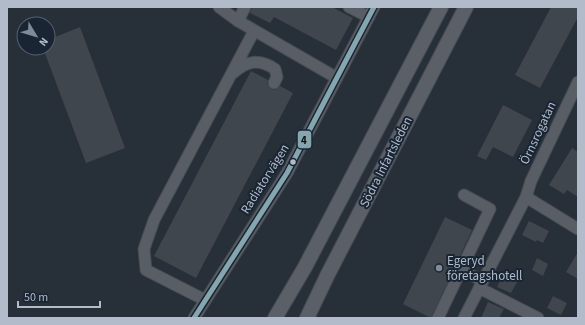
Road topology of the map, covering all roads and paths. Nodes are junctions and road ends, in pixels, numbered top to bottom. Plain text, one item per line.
1 (219, 7) edge
2 (245, 7) edge
3 (349, 7) edge
4 (374, 7) edge
5 (441, 7) edge
6 (466, 7) edge
7 (369, 17) junction
8 (238, 22) junction
9 (254, 31) junction
10 (231, 74) junction
11 (337, 78) junction
12 (578, 82) edge
13 (274, 83) dead end
14 (464, 195) dead end
15 (526, 197) junction
16 (578, 229) edge
17 (461, 270) junction
18 (481, 284) junction
19 (205, 300) junction
20 (194, 318) edge
21 (275, 318) edge
22 (307, 318) edge
23 (438, 318) edge
24 (464, 318) edge
25 (538, 318) edge

1 - 8 street
2 - 8 street
3 - 7 street
4 - 7 street, Radiatorvägen
5 - 21 main road, Södra Infartsleden
6 - 22 main road, Södra Infartsleden
7 - 11 street, Radiatorvägen
8 - 9 street
9 - 10 street
9 - 11 street
10 - 13 street
10 - 19 street
11 - 19 street, Radiatorvägen
12 - 15 street, Örnsrogatan
14 - 17 street
15 - 16 street
15 - 18 street, Örnsrogatan
17 - 18 street
17 - 23 street
18 - 24 street, Örnsrogatan
18 - 25 street
19 - 20 street, Radiatorvägen

